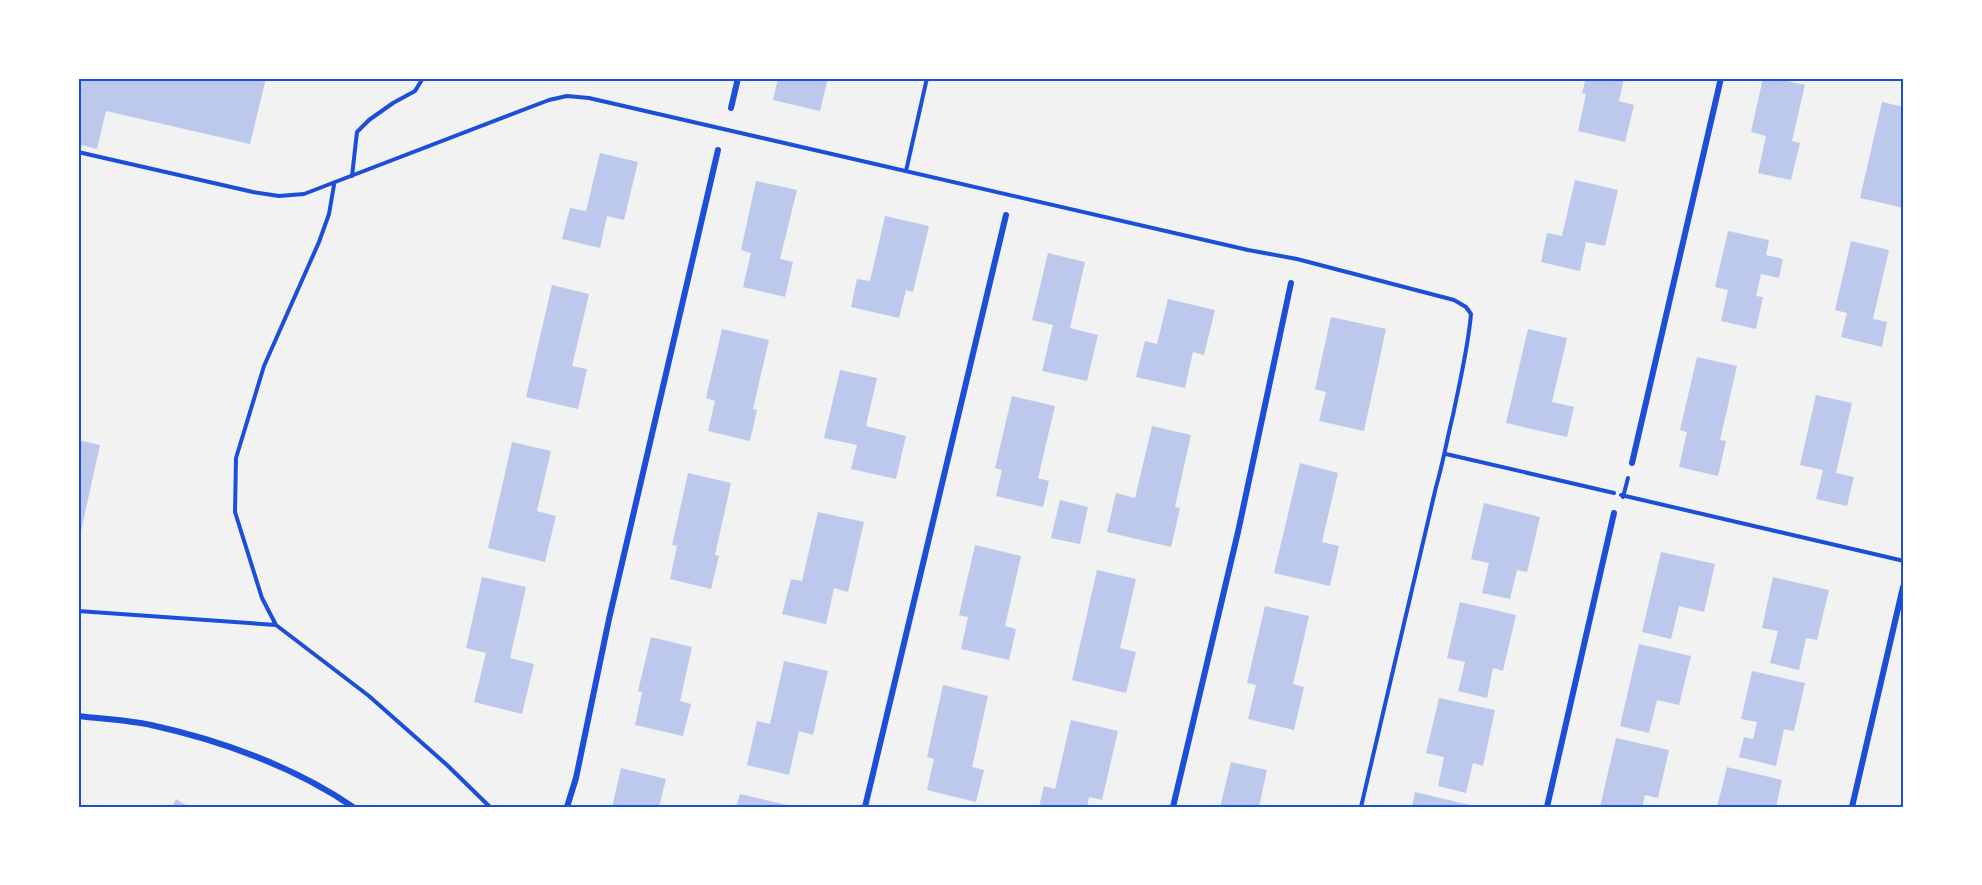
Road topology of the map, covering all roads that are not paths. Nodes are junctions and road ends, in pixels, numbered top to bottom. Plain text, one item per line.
1 (738, 78) edge
2 (1721, 78) edge
3 (731, 108) road end
4 (718, 150) road end
5 (1006, 215) dead end
6 (1291, 283) dead end
7 (1632, 463) road end
8 (1614, 513) road end
9 (1903, 587) edge
10 (78, 716) edge
11 (78, 727) edge
12 (78, 743) edge
13 (353, 807) edge
14 (567, 807) edge
15 (865, 807) edge
16 (1173, 807) edge
17 (1547, 807) edge
18 (1852, 807) edge

1 - 3 street
2 - 7 street
4 - 14 street
5 - 15 street
6 - 16 street
8 - 17 street
9 - 18 street
10 - 13 street
11 - 12 lane

